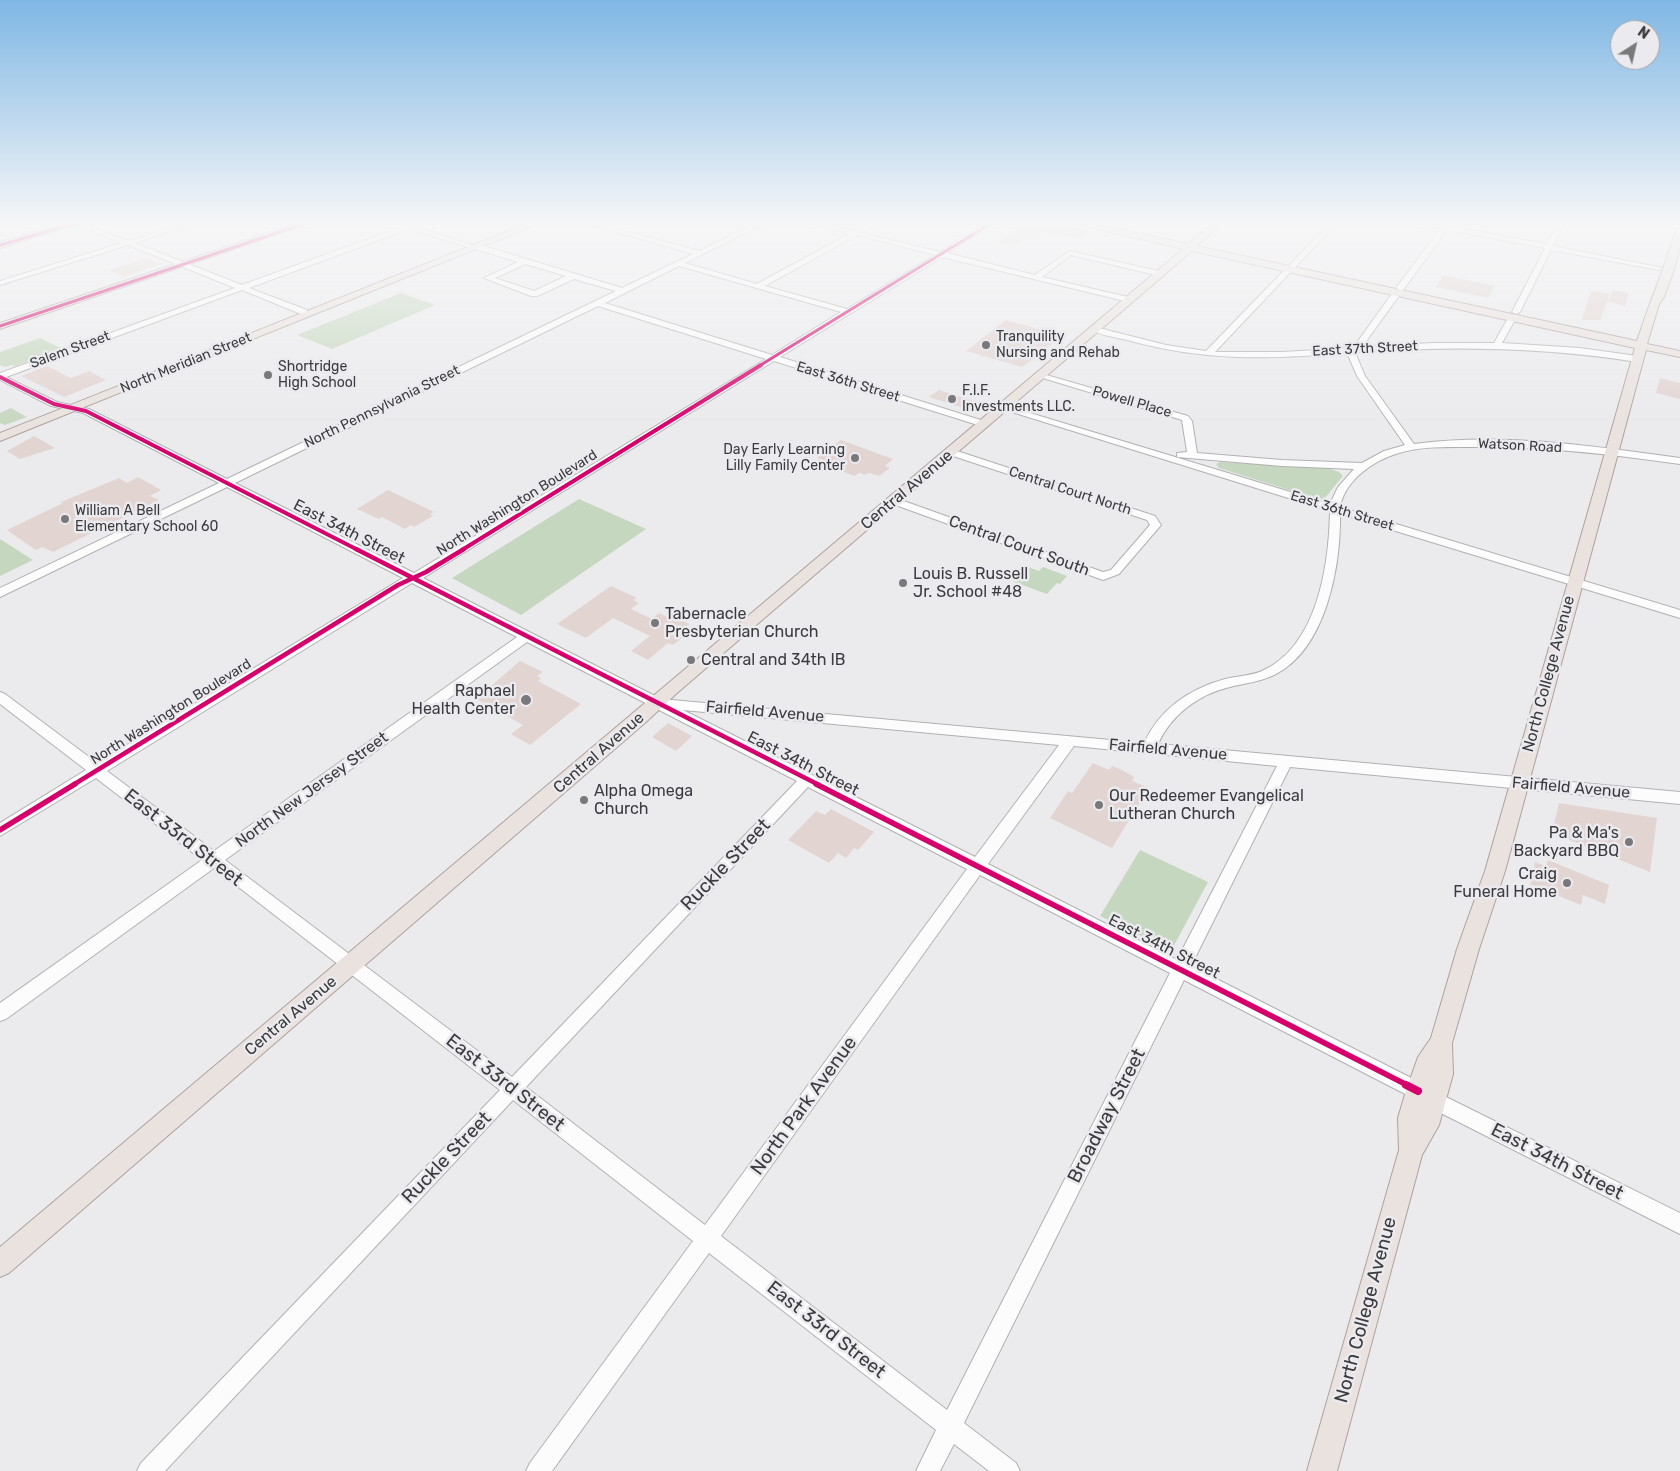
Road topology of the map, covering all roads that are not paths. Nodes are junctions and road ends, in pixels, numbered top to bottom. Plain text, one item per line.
1 (1399, 290) edge
2 (105, 291) edge
3 (235, 291) edge
4 (249, 291) edge
5 (359, 291) edge
6 (362, 291) edge
7 (524, 291) edge
8 (541, 291) edge
9 (623, 291) edge
10 (775, 291) edge
11 (883, 291) edge
12 (1092, 291) edge
13 (1141, 291) edge
14 (1269, 291) edge
15 (1402, 291) edge
16 (1526, 291) edge
17 (1652, 291) edge
18 (1661, 291) edge
19 (1130, 300) junction
20 (597, 303) junction
21 (1654, 303) junction
22 (304, 312) junction
23 (849, 312) junction
24 (1514, 315) junction
25 (0, 326) edge
26 (1095, 329) junction
27 (1496, 347) junction
28 (1640, 348) junction
29 (1680, 348) edge
30 (1354, 350) junction
31 (1208, 354) junction
32 (1680, 354) edge
33 (773, 358) junction
34 (0, 376) edge
35 (1040, 376) junction
36 (69, 407) junction
37 (1004, 408) junction
38 (984, 424) junction
39 (0, 432) edge
40 (0, 437) edge
41 (1410, 447) junction
42 (952, 452) junction
43 (1153, 453) junction
44 (1612, 453) junction
45 (1192, 456) junction
46 (1680, 461) edge
47 (1363, 466) junction
48 (226, 483) junction
49 (894, 501) junction
50 (1335, 509) junction
51 (1136, 549) joint
52 (413, 578) junction
53 (1574, 581) junction
54 (0, 592) edge
55 (1680, 614) edge
56 (526, 636) junction
57 (0, 697) edge
58 (656, 703) junction
59 (1070, 741) junction
60 (1148, 749) junction
61 (1286, 761) junction
62 (96, 771) junction
63 (806, 780) junction
64 (1520, 784) junction
65 (1680, 798) edge
66 (0, 830) edge
67 (213, 861) junction
68 (977, 867) junction
69 (350, 966) junction
70 (1180, 970) junction
71 (0, 1013) edge
72 (513, 1089) junction
73 (1426, 1095) junction
74 (1680, 1224) edge
75 (708, 1238) junction
76 (0, 1264) edge
77 (950, 1427) junction
78 (149, 1471) edge
79 (538, 1471) edge
80 (928, 1471) edge
81 (1008, 1471) edge
82 (1322, 1471) edge

1 - 30 street
2 - 25 main road
3 - 34 street, Salem Street
4 - 22 street
5 - 22 main road, North Meridian Street
6 - 36 main road, North Meridian Street
7 - 8 street
9 - 20 street, North Pennsylvania Street
10 - 23 street
11 - 23 street, North Washington Boulevard
12 - 19 street
13 - 19 main road, Central Avenue
14 - 31 street
15 - 24 main road
16 - 24 street
17 - 21 main road, North College Avenue
18 - 21 main road, North College Avenue
19 - 26 main road, Central Avenue
20 - 33 street, East 36th Street
20 - 48 street, North Pennsylvania Street
21 - 28 main road, North College Avenue
22 - 36 main road, North Meridian Street
23 - 33 street, North Washington Boulevard
24 - 27 street
24 - 28 main road
26 - 31 street, East 37th Street
26 - 35 main road, Central Avenue
27 - 28 street, East 37th Street
27 - 30 street, East 37th Street
28 - 29 main road
28 - 32 main road
28 - 44 main road, North College Avenue
30 - 31 street, East 37th Street
30 - 41 street
33 - 38 street, East 36th Street
33 - 52 street, North Washington Boulevard
34 - 36 street, East 34th Street
35 - 37 main road, Central Avenue
35 - 45 street, Powell Place
36 - 39 main road, North Meridian Street
36 - 40 main road, North Meridian Street
36 - 48 street, East 34th Street
37 - 38 main road, Central Avenue
37 - 43 street, East 36th Street
38 - 42 main road, Central Avenue
41 - 44 street, Watson Road
41 - 47 street, Watson Road
42 - 49 main road, Central Avenue
42 - 51 street, Central Court North
43 - 45 street, Watson Road
43 - 50 street, East 36th Street
44 - 46 street, Watson Road
44 - 53 main road, North College Avenue
45 - 47 street, Watson Road
47 - 50 street, Watson Road
48 - 52 street, East 34th Street
48 - 54 street, North Pennsylvania Street
49 - 51 street, Central Court South
49 - 58 main road, Central Avenue
50 - 53 street, East 36th Street
50 - 60 street, Watson Road
52 - 56 street, East 34th Street
52 - 62 street, North Washington Boulevard
53 - 55 street, East 36th Street
53 - 64 main road, North College Avenue
56 - 58 street, East 34th Street
56 - 67 street, North New Jersey Street
57 - 62 street, East 33rd Street
58 - 59 street, Fairfield Avenue
58 - 63 street, East 34th Street
58 - 69 main road, Central Avenue
59 - 60 street, Fairfield Avenue
59 - 68 street, North Park Avenue
60 - 61 street, Fairfield Avenue
61 - 64 street, Fairfield Avenue
61 - 70 street, Broadway Street
62 - 66 street, North Washington Boulevard
62 - 67 street, East 33rd Street
63 - 68 street, East 34th Street
63 - 72 street, Ruckle Street
64 - 65 street, Fairfield Avenue
64 - 73 main road, North College Avenue
67 - 69 street, East 33rd Street
67 - 71 street, North New Jersey Street
68 - 70 street, East 34th Street
68 - 75 street, North Park Avenue
69 - 72 street, East 33rd Street
69 - 76 main road, Central Avenue
70 - 73 street, East 34th Street
70 - 77 street, Broadway Street
72 - 75 street, East 33rd Street
72 - 78 street, Ruckle Street
73 - 74 street, East 34th Street
73 - 82 main road, North College Avenue
75 - 77 street, East 33rd Street
75 - 79 street, North Park Avenue
77 - 80 street, Broadway Street
77 - 81 street, East 33rd Street

